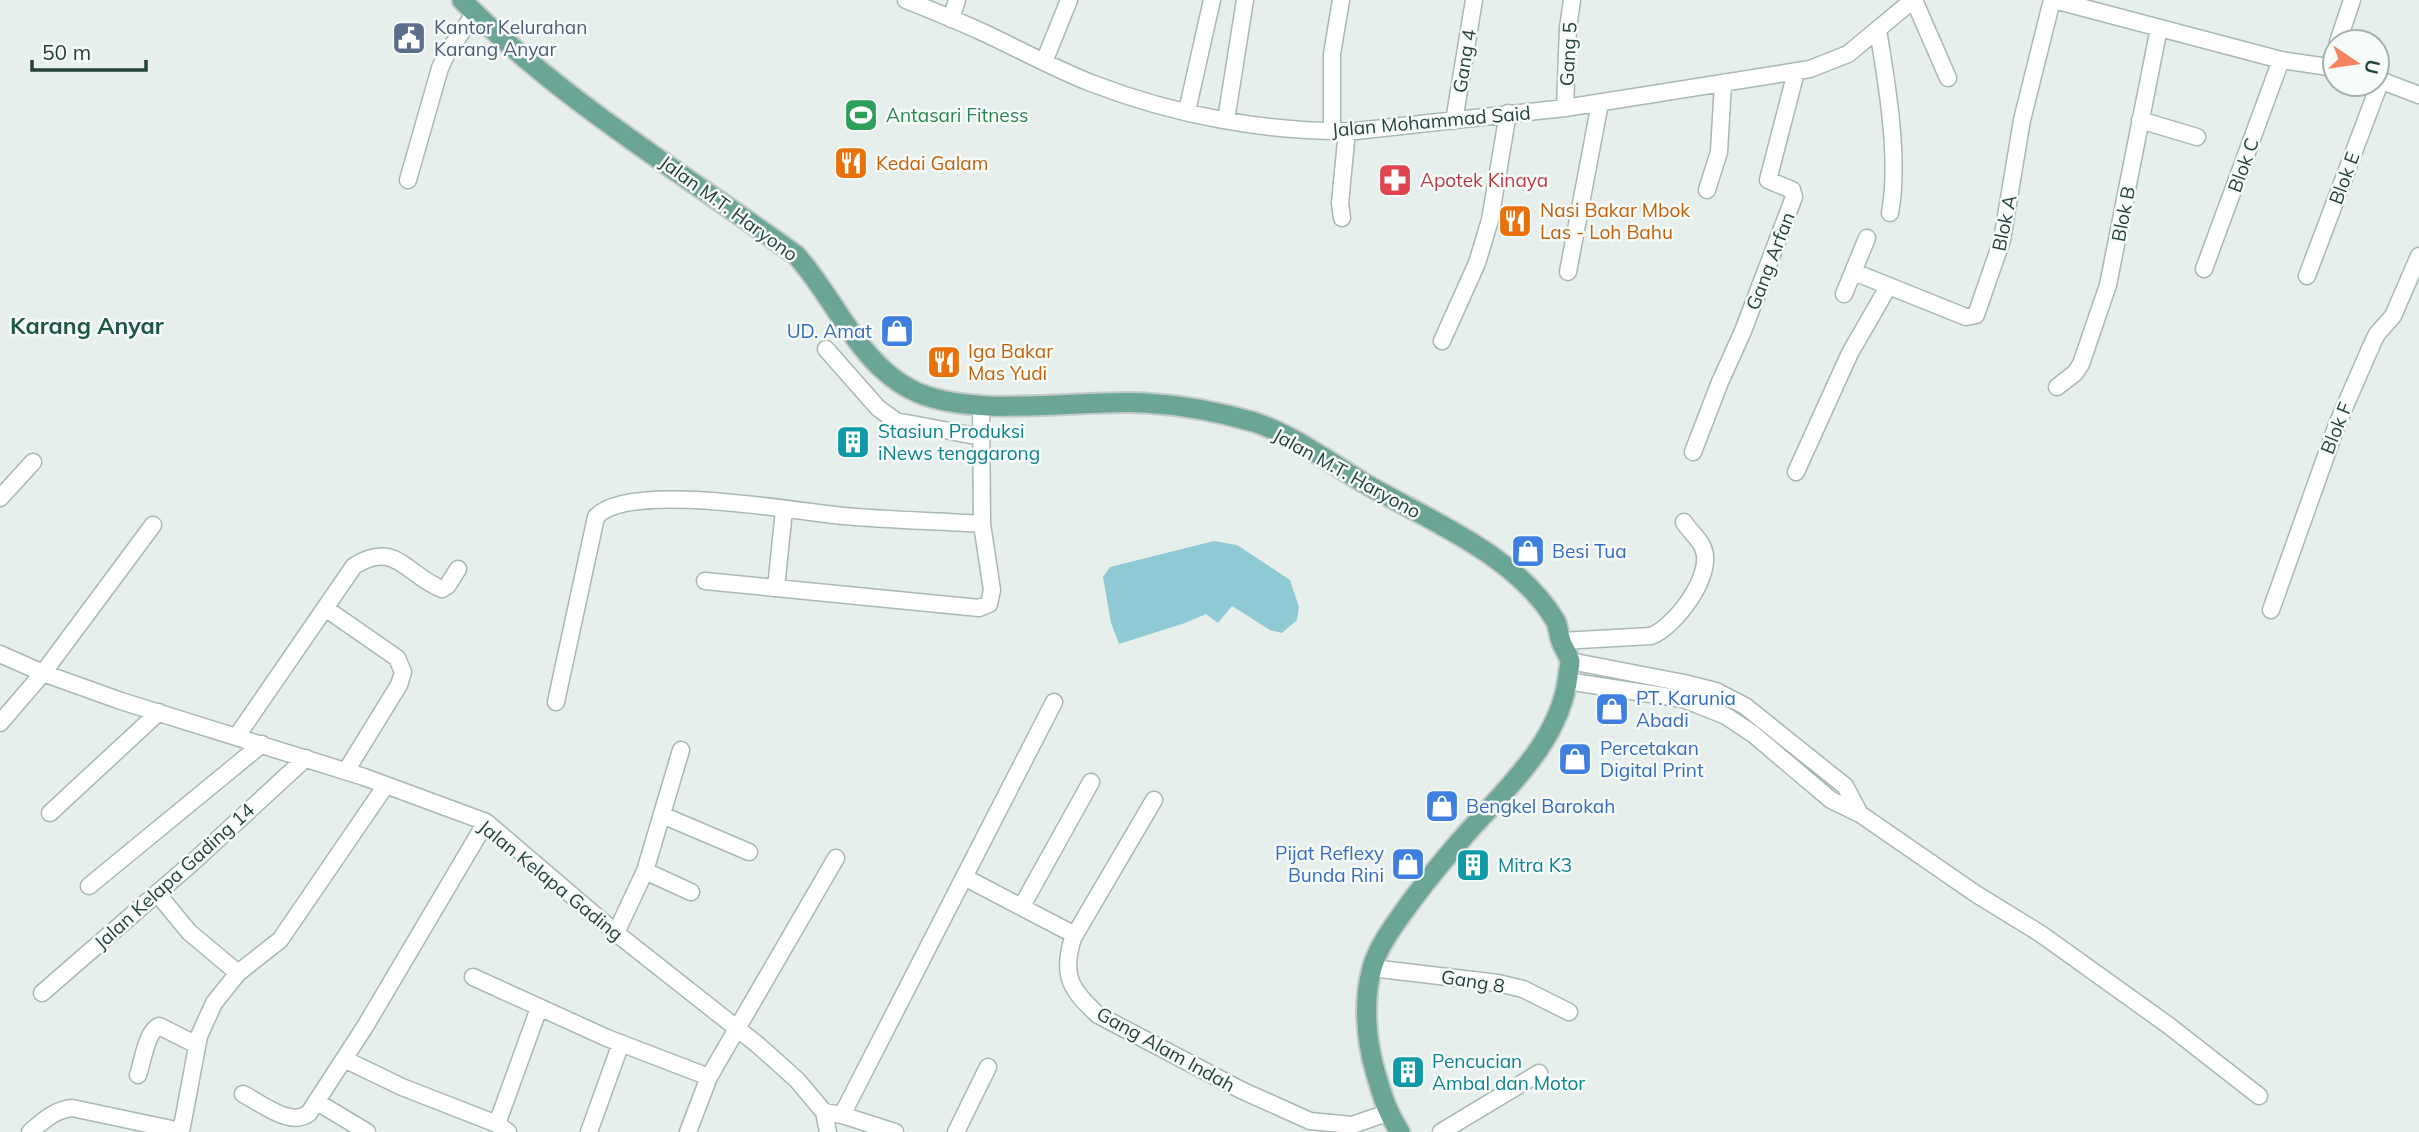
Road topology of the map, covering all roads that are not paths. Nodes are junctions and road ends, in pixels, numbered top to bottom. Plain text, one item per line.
1 (906, 0) edge
2 (957, 0) edge
3 (1069, 0) edge
4 (1212, 0) edge
5 (1245, 0) edge
6 (1341, 0) edge
7 (1474, 0) edge
8 (1572, 0) edge
9 (1913, 0) edge
10 (2053, 0) edge
11 (2352, 0) edge
12 (468, 7) edge
13 (951, 19) junction
14 (2159, 28) junction
15 (2343, 28) edge
16 (1878, 30) junction
17 (2281, 60) junction
18 (1044, 62) junction
19 (2321, 65) edge
20 (1796, 72) junction
21 (1948, 78) dead end
22 (1723, 83) junction
23 (2391, 84) edge
24 (2419, 95) edge
25 (2372, 98) edge
26 (1600, 103) junction
27 (1565, 108) junction
28 (1187, 111) junction
29 (1508, 113) junction
30 (1226, 120) junction
31 (2140, 120) junction
32 (1454, 121) junction
33 (1340, 131) junction
34 (2197, 137) dead end
35 (408, 180) dead end
36 (1707, 190) dead end
37 (1890, 213) dead end
38 (1342, 218) dead end
39 (1867, 238) dead end
40 (2419, 256) edge
41 (2204, 269) dead end
42 (1568, 272) dead end
43 (1854, 272) junction
44 (2307, 276) dead end
45 (1888, 287) junction
46 (1844, 294) dead end
47 (1442, 341) dead end
48 (827, 349) dead end
49 (2057, 387) dead end
50 (981, 406) junction
51 (981, 437) junction
52 (1693, 452) dead end
53 (33, 462) dead end
54 (1796, 472) dead end
55 (0, 498) edge
56 (784, 510) junction
57 (1684, 522) dead end
58 (982, 524) junction
59 (153, 525) dead end
60 (458, 569) dead end
61 (705, 581) dead end
62 (776, 588) junction
63 (325, 608) junction
64 (2271, 610) dead end
65 (1561, 641) junction
66 (0, 654) edge
67 (1570, 661) junction
68 (43, 673) junction
69 (1567, 681) junction
70 (556, 702) dead end
71 (1054, 702) dead end
72 (159, 712) junction
73 (0, 723) edge
74 (237, 736) junction
75 (262, 744) junction
76 (681, 750) dead end
77 (306, 758) junction
78 (346, 771) junction
79 (1091, 782) dead end
80 (386, 785) junction
81 (1154, 800) dead end
82 (50, 813) dead end
83 (1860, 814) junction
84 (662, 815) junction
85 (486, 822) junction
86 (749, 852) dead end
87 (836, 858) dead end
88 (645, 871) junction
89 (964, 877) junction
90 (89, 886) dead end
91 (691, 892) dead end
92 (157, 893) junction
93 (1023, 906) junction
94 (616, 933) junction
95 (1075, 935) junction
96 (1372, 968) junction
97 (238, 973) junction
98 (473, 977) dead end
99 (42, 993) dead end
100 (538, 1008) junction
101 (1569, 1012) dead end
102 (736, 1030) junction
103 (621, 1043) junction
104 (197, 1045) junction
105 (344, 1059) junction
106 (988, 1067) dead end
107 (1539, 1073) dead end
108 (138, 1075) dead end
109 (709, 1077) junction
110 (243, 1094) dead end
111 (2259, 1096) dead end
112 (317, 1102) junction
113 (824, 1112) junction
114 (1387, 1113) junction
115 (842, 1115) junction
116 (495, 1127) edge
117 (181, 1131) edge
118 (30, 1132) edge
119 (367, 1132) edge
120 (589, 1132) edge
121 (688, 1132) edge
122 (828, 1132) edge
123 (895, 1132) edge
124 (956, 1132) edge
125 (1400, 1132) edge
126 (1440, 1132) edge

1 - 13 street, Jalan Mohammad Said
2 - 13 street
3 - 18 street
4 - 28 street
5 - 30 street
6 - 33 street
7 - 32 street, Gang 4
8 - 27 street, Gang 5
9 - 16 street, Jalan Mohammad Said
9 - 21 street
10 - 14 street
10 - 45 street, Blok A
11 - 15 street
12 - 35 street
12 - 50 main road, Jalan M.T. Haryono
13 - 18 street, Jalan Mohammad Said
14 - 17 street
14 - 31 street, Blok B
16 - 20 street, Jalan Mohammad Said
16 - 37 street
17 - 19 street
17 - 41 street, Blok C
18 - 28 street, Jalan Mohammad Said
20 - 22 street, Jalan Mohammad Said
20 - 52 street, Gang Arfan
22 - 26 street, Jalan Mohammad Said
22 - 36 street
23 - 24 street
25 - 44 street, Blok E
26 - 27 street, Jalan Mohammad Said
26 - 42 street
27 - 29 street, Jalan Mohammad Said
28 - 30 street, Jalan Mohammad Said
29 - 32 street, Jalan Mohammad Said
29 - 47 street
30 - 33 street, Jalan Mohammad Said
31 - 34 street
31 - 49 street, Blok B
32 - 33 street, Jalan Mohammad Said
33 - 38 street
39 - 43 street
40 - 64 street, Blok F
43 - 45 street, Blok A
43 - 46 street
45 - 54 street
48 - 51 street
50 - 51 street
50 - 65 main road, Jalan M.T. Haryono
51 - 58 street
53 - 55 street
56 - 58 street
56 - 62 street
56 - 70 street
57 - 65 street
58 - 62 street
59 - 68 street
60 - 63 street
61 - 62 street
63 - 74 street
63 - 78 street
65 - 67 main road, Jalan M.T. Haryono
66 - 68 street, Jalan Kelapa Gading
67 - 69 main road
67 - 83 street
68 - 72 street, Jalan Kelapa Gading
68 - 73 street
69 - 83 street
69 - 96 main road
71 - 89 street
72 - 74 street, Jalan Kelapa Gading
72 - 82 street
74 - 75 street, Jalan Kelapa Gading
75 - 77 street, Jalan Kelapa Gading
75 - 90 street
76 - 84 street
77 - 78 street, Jalan Kelapa Gading
77 - 92 street, Jalan Kelapa Gading 14
78 - 80 street, Jalan Kelapa Gading
79 - 93 street
80 - 85 street, Jalan Kelapa Gading
80 - 97 street
81 - 95 street, Gang Alam Indah
83 - 111 street
84 - 86 street
84 - 88 street
85 - 94 street, Jalan Kelapa Gading
85 - 105 street
87 - 102 street
88 - 91 street
88 - 94 street
89 - 93 street
89 - 115 street
92 - 97 street
92 - 99 street, Jalan Kelapa Gading 14
93 - 95 street
94 - 102 street, Jalan Kelapa Gading
95 - 114 street, Gang Alam Indah
96 - 101 street, Gang 8
96 - 114 main road
97 - 104 street
98 - 100 street
100 - 103 street
100 - 116 street
102 - 109 street
102 - 113 street, Jalan Kelapa Gading
103 - 109 street
103 - 120 street
104 - 108 street
104 - 117 street
105 - 112 street
105 - 116 street
106 - 124 street
107 - 126 street
109 - 121 street
110 - 112 street
112 - 119 street
113 - 115 street
113 - 122 street
114 - 125 main road
115 - 123 street
117 - 118 street

